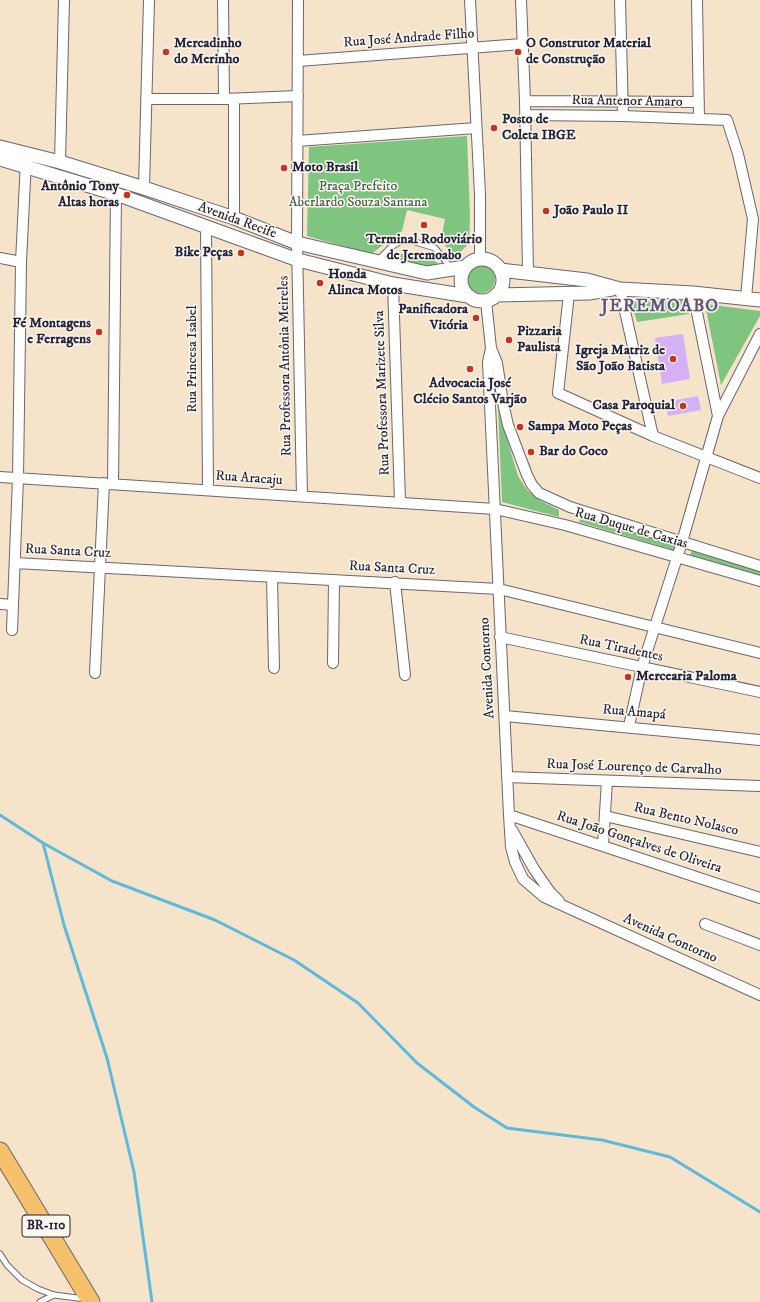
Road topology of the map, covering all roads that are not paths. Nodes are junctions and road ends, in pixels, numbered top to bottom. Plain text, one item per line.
1 (64, 0) edge
2 (149, 0) edge
3 (223, 0) edge
4 (298, 0) edge
5 (470, 0) edge
6 (521, 0) edge
7 (620, 0) edge
8 (697, 0) edge
9 (522, 44) junction
10 (472, 48) junction
11 (298, 61) junction
12 (298, 96) junction
13 (146, 99) junction
14 (229, 99) junction
15 (622, 100) junction
16 (525, 101) junction
17 (699, 102) junction
18 (526, 115) junction
19 (623, 116) junction
20 (699, 118) junction
21 (476, 128) junction
22 (297, 141) junction
23 (0, 147) edge
24 (0, 159) edge
25 (26, 160) junction
26 (60, 162) junction
27 (144, 188) junction
28 (116, 194) junction
29 (234, 218) junction
30 (206, 228) junction
31 (297, 243) junction
32 (0, 258) edge
33 (480, 258) junction
34 (298, 260) junction
35 (21, 262) junction
36 (376, 262) junction
37 (465, 267) junction
38 (452, 269) junction
39 (500, 270) junction
40 (528, 273) junction
41 (393, 284) junction
42 (617, 289) junction
43 (693, 293) junction
44 (570, 294) junction
45 (468, 296) junction
46 (491, 298) junction
47 (746, 298) junction
48 (760, 300) edge
49 (760, 334) edge
50 (491, 348) junction
51 (718, 416) junction
52 (652, 436) junction
53 (706, 458) junction
54 (0, 477) edge
55 (18, 478) junction
56 (760, 478) edge
57 (109, 484) junction
58 (208, 490) junction
59 (302, 496) junction
60 (400, 502) junction
61 (570, 507) junction
62 (495, 509) junction
63 (565, 525) junction
64 (682, 542) junction
65 (677, 557) junction
66 (15, 563) junction
67 (760, 566) edge
68 (101, 567) junction
69 (272, 577) junction
70 (334, 580) junction
71 (760, 581) edge
72 (395, 582) junction
73 (498, 589) junction
74 (0, 604) edge
75 (13, 605) junction
76 (654, 626) junction
77 (12, 630) dead end
78 (500, 637) junction
79 (760, 653) edge
80 (333, 663) dead end
81 (274, 668) dead end
82 (642, 668) junction
83 (95, 673) dead end
84 (405, 675) dead end
85 (760, 692) edge
86 (505, 716) junction
87 (629, 726) junction
88 (760, 740) edge
89 (507, 777) junction
90 (607, 780) junction
91 (760, 786) edge
92 (509, 815) junction
93 (605, 816) junction
94 (603, 845) junction
95 (760, 852) edge
96 (760, 898) edge
97 (705, 924) dead end
98 (760, 945) edge
99 (760, 995) edge
100 (0, 1151) edge
101 (0, 1254) edge
102 (54, 1295) junction
103 (91, 1301) edge
104 (40, 1302) edge

1 - 26 street
2 - 13 street
3 - 14 street
4 - 11 street
5 - 10 street
6 - 9 street
7 - 15 street
8 - 17 street
9 - 10 street, Rua José Andrade Filho
9 - 16 street
10 - 11 street, Rua José Andrade Filho
10 - 21 street
11 - 12 street
12 - 14 street
12 - 22 street
13 - 14 street
13 - 27 street
14 - 29 street
15 - 16 street, Rua Antenor Amaro
15 - 17 street, Rua Antenor Amaro
15 - 19 street
16 - 18 street
17 - 20 street
18 - 19 street, Rua Antenor Amaro
18 - 40 street
19 - 20 street, Rua Antenor Amaro
20 - 47 street, Rua Antenor Amaro
21 - 22 street
21 - 33 street
22 - 31 street
23 - 25 street, Avenida Recife
24 - 25 street, Avenida Recife
25 - 26 street, Avenida Recife
25 - 28 street, Avenida Recife
25 - 35 street
26 - 27 street, Avenida Recife
27 - 29 street, Avenida Recife
28 - 30 street, Avenida Recife
28 - 57 street
29 - 31 street, Avenida Recife
30 - 34 street, Avenida Recife
30 - 58 street, Rua Princesa Isabel
31 - 34 street, Rua Professora Antônia Meireles
31 - 36 street, Avenida Recife
32 - 35 street
33 - 37 street
33 - 39 street
34 - 41 street, Avenida Recife
34 - 59 street, Rua Professora Antônia Meireles
35 - 55 street
36 - 38 street, Avenida Recife
36 - 38 lane
37 - 38 street, Avenida Recife
37 - 45 street
39 - 40 street
39 - 46 street
40 - 42 street
41 - 45 street, Avenida Recife
41 - 60 street, Rua Professora Marizete Silva
42 - 43 street
42 - 44 street
42 - 52 street
43 - 47 street
43 - 51 street
44 - 46 street
44 - 52 street
45 - 46 street
46 - 50 street
47 - 48 street
49 - 51 street
50 - 61 street
50 - 62 street, Avenida Contorno
51 - 53 street
52 - 53 street
53 - 56 street
53 - 64 street
54 - 55 street, Rua Aracaju
55 - 57 street, Rua Aracaju
55 - 66 street
57 - 58 street, Rua Aracaju
57 - 68 street
58 - 59 street, Rua Aracaju
59 - 60 street, Rua Aracaju
60 - 62 street, Rua Aracaju
61 - 63 street, Rua Duque de Caxias
61 - 64 street, Rua Duque de Caxias
62 - 63 street, Rua Aracaju
62 - 73 street, Avenida Contorno
63 - 65 street, Rua Duque de Caxias
64 - 65 street
64 - 67 street, Rua Duque de Caxias
65 - 71 street, Rua Duque de Caxias
65 - 76 street
66 - 68 street, Rua Santa Cruz
66 - 75 street
68 - 69 street, Rua Santa Cruz
68 - 83 street
69 - 70 street, Rua Santa Cruz
69 - 81 street
70 - 72 street, Rua Santa Cruz
70 - 80 street
72 - 73 street, Rua Santa Cruz
72 - 84 street
73 - 76 street, Rua Santa Cruz
73 - 78 street, Avenida Contorno
74 - 75 street
75 - 77 street
76 - 79 street, Rua Santa Cruz
76 - 82 street
78 - 82 street, Rua Tiradentes
78 - 86 street, Avenida Contorno
82 - 85 street, Rua Tiradentes
82 - 87 street
86 - 87 street, Rua Amapá
86 - 89 street, Avenida Contorno
87 - 88 street, Rua Amapá
89 - 90 street, Rua José Lourenço de Carvalho
89 - 92 street, Avenida Contorno
90 - 91 street, Rua José Lourenço de Carvalho
90 - 93 street
92 - 94 street, Rua João Gonçalves de Oliveira
92 - 99 street, Avenida Contorno
93 - 94 street
93 - 95 street, Rua Bento Nolasco
94 - 96 street, Rua João Gonçalves de Oliveira
97 - 98 street
100 - 103 highway, BR-110
101 - 102 lane
102 - 103 lane
102 - 104 lane

